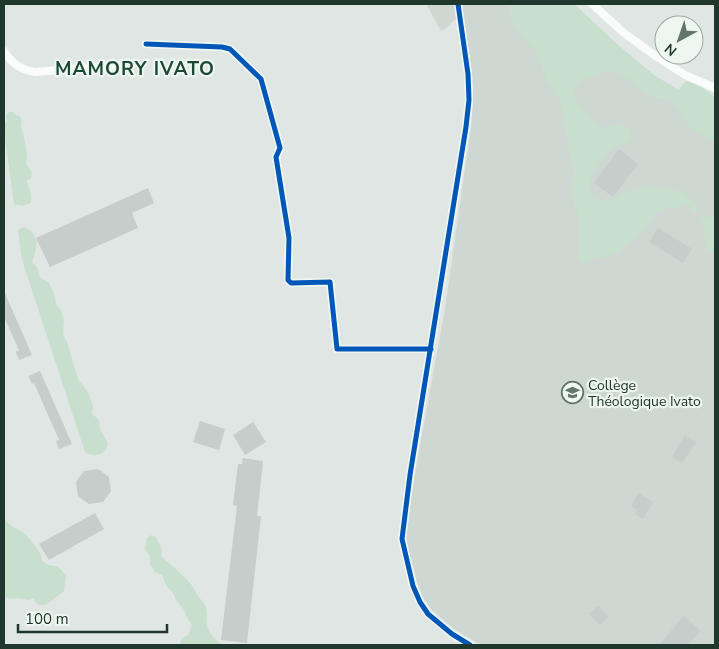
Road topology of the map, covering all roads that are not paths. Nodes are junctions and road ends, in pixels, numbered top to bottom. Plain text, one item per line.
1 (458, 4) edge
2 (592, 4) edge
3 (146, 44) dead end
4 (4, 51) edge
5 (132, 64) dead end
6 (715, 88) edge
7 (430, 349) junction
8 (470, 645) edge

1 - 7 street
2 - 6 street
3 - 7 street
4 - 5 street
7 - 8 street

